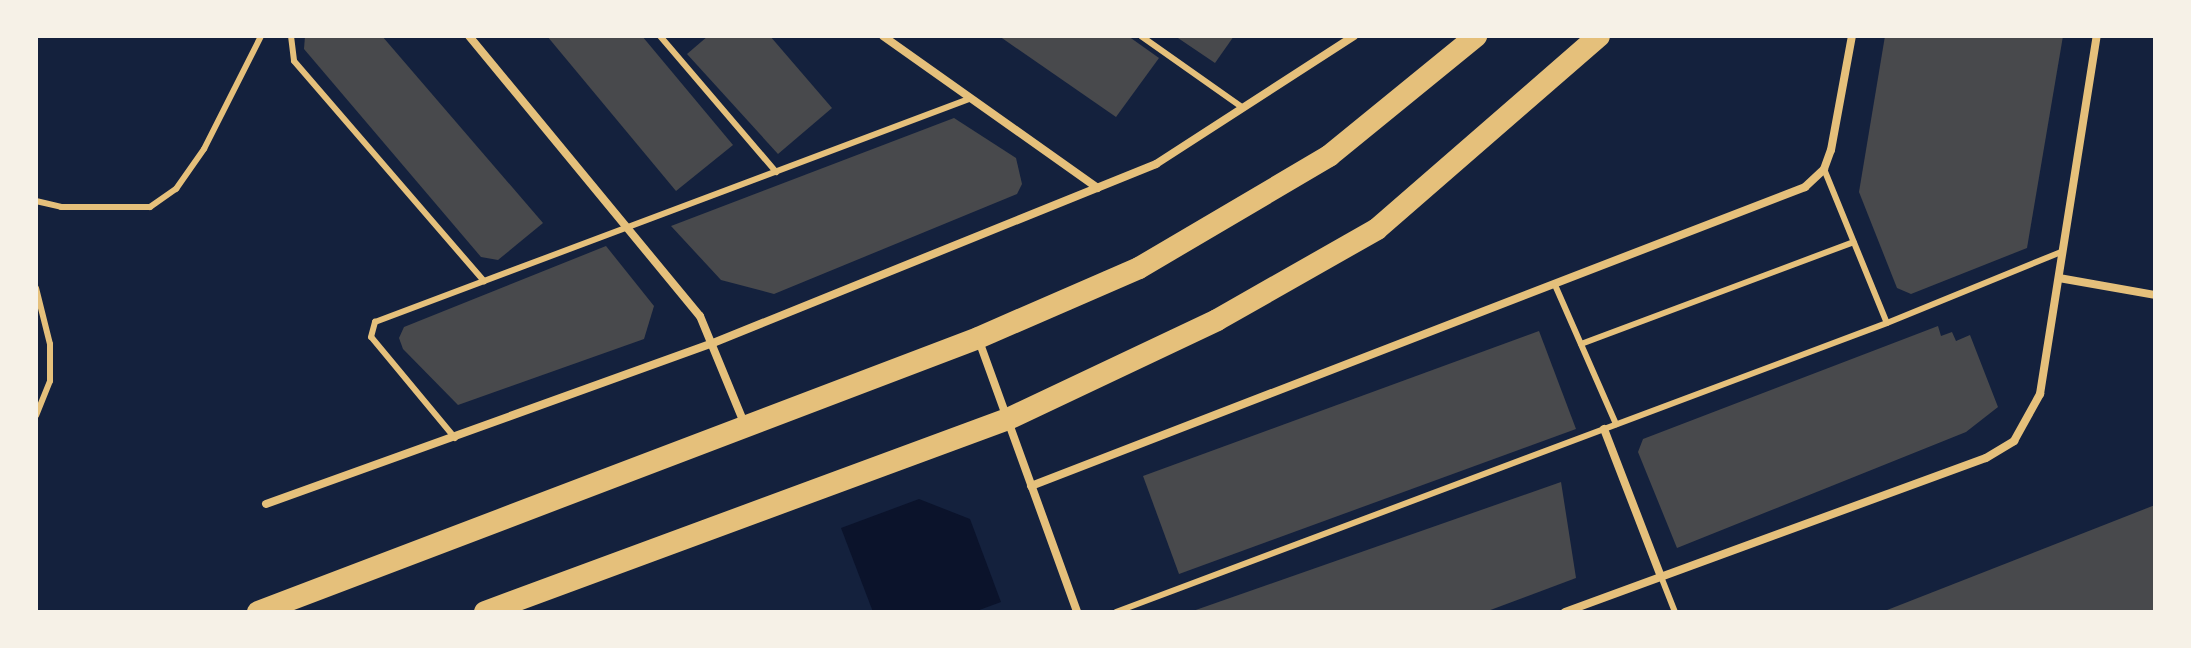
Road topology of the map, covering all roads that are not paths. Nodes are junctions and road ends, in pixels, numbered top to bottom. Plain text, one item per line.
1 (261, 36) edge
2 (289, 36) edge
3 (469, 36) edge
4 (660, 36) edge
5 (883, 36) edge
6 (1141, 36) edge
7 (1354, 36) edge
8 (1476, 36) edge
9 (1599, 36) edge
10 (1852, 36) edge
11 (2097, 36) edge
12 (969, 99) junction
13 (1246, 110) junction
14 (1824, 169) junction
15 (776, 172) junction
16 (1098, 188) junction
17 (36, 201) edge
18 (626, 227) junction
19 (1854, 242) junction
20 (2063, 251) junction
21 (2059, 278) junction
22 (484, 281) junction
23 (1555, 285) junction
24 (36, 288) edge
25 (2155, 295) edge
26 (1887, 323) junction
27 (978, 338) junction
28 (713, 343) junction
29 (1581, 344) junction
30 (36, 415) edge
31 (1008, 419) junction
32 (1616, 424) junction
33 (745, 425) junction
34 (1604, 429) junction
35 (455, 438) junction
36 (1031, 486) junction
37 (266, 504) dead end
38 (1660, 574) junction
39 (258, 612) edge
40 (485, 612) edge
41 (1077, 612) edge
42 (1116, 612) edge
43 (1565, 612) edge
44 (1675, 612) edge

1 - 17 lane
2 - 22 lane
3 - 18 street
4 - 15 lane
5 - 12 street
6 - 13 lane
7 - 13 street
8 - 27 highway
9 - 31 highway
10 - 14 street
11 - 20 street
12 - 15 lane
12 - 16 street
13 - 16 street
14 - 19 lane
14 - 23 street
15 - 18 lane
16 - 28 street
18 - 22 lane
18 - 28 street
19 - 26 lane
19 - 29 lane
20 - 21 street
20 - 26 lane
21 - 25 street
21 - 38 street
22 - 35 lane
23 - 29 lane
23 - 36 street
24 - 30 lane
26 - 32 lane
27 - 31 street
27 - 33 highway
28 - 33 street
28 - 35 street
29 - 32 lane
31 - 36 street
31 - 40 highway
32 - 34 lane
33 - 39 highway
34 - 38 street
34 - 42 lane
35 - 37 street
36 - 41 street
38 - 43 street
38 - 44 lane

